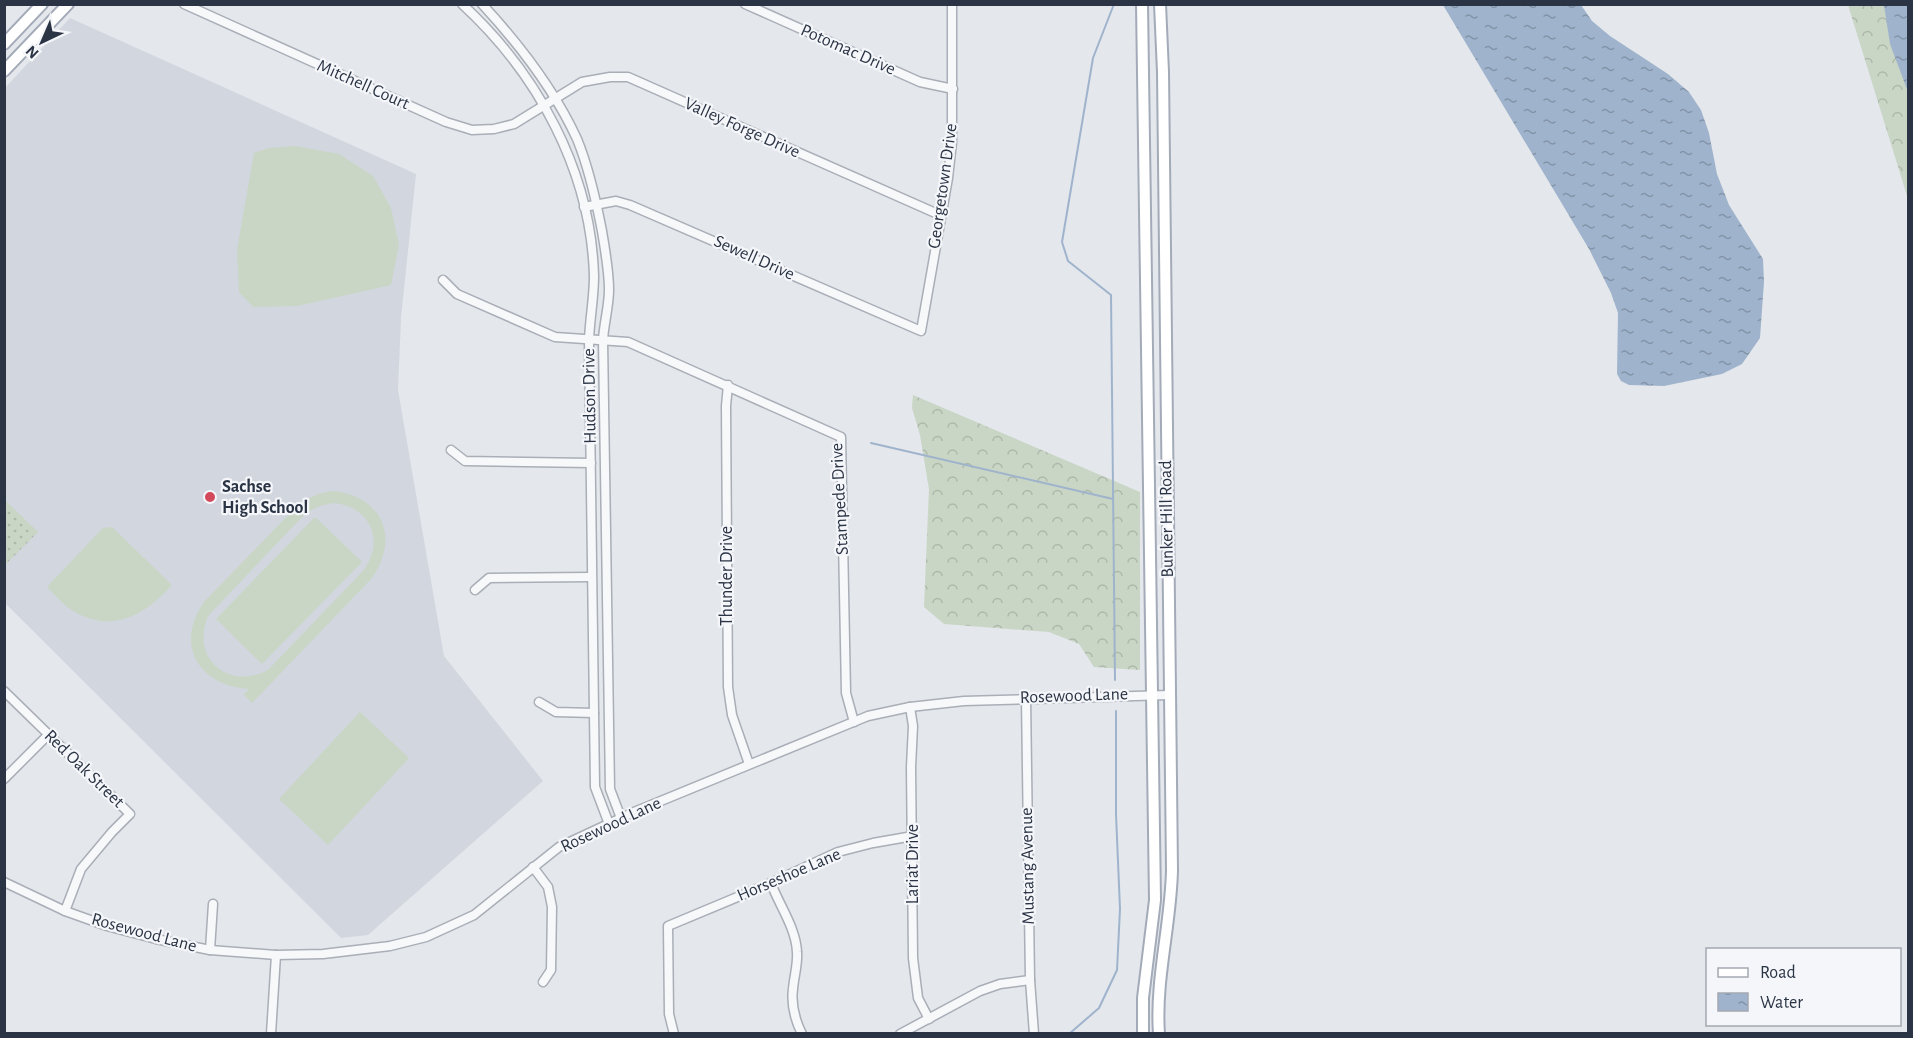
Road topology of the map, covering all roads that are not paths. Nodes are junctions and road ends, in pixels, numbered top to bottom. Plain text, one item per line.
1 (42, 4) edge
2 (68, 4) edge
3 (184, 4) edge
4 (462, 4) edge
5 (482, 4) edge
6 (745, 4) edge
7 (952, 4) edge
8 (1142, 4) edge
9 (1160, 4) edge
10 (4, 44) edge
11 (4, 71) edge
12 (953, 88) junction
13 (555, 99) junction
14 (544, 106) junction
15 (597, 204) junction
16 (584, 207) junction
17 (940, 215) junction
18 (443, 279) dead end
19 (921, 331) joint
20 (589, 339) junction
21 (603, 340) junction
22 (728, 385) junction
23 (451, 450) dead end
24 (591, 463) junction
25 (591, 577) junction
26 (475, 590) dead end
27 (4, 691) edge
28 (1153, 694) junction
29 (1169, 695) junction
30 (1026, 698) junction
31 (540, 702) dead end
32 (910, 706) junction
33 (594, 713) junction
34 (854, 722) junction
35 (49, 734) junction
36 (748, 764) junction
37 (4, 779) edge
38 (621, 818) junction
39 (609, 824) junction
40 (913, 836) junction
41 (533, 867) junction
42 (4, 882) edge
43 (771, 883) junction
44 (213, 904) dead end
45 (65, 911) junction
46 (210, 950) junction
47 (276, 955) junction
48 (1030, 980) junction
49 (543, 982) dead end
50 (929, 1019) junction
51 (271, 1034) edge
52 (674, 1034) edge
53 (802, 1034) edge
54 (900, 1034) edge
55 (1034, 1034) edge
56 (1143, 1034) edge
57 (1159, 1034) edge

1 - 10 main road
2 - 11 main road
3 - 14 street, Mitchell Court
4 - 14 street, Hudson Drive
5 - 13 street, Hudson Drive
6 - 12 street, Potomac Drive
7 - 12 street, Georgetown Drive
8 - 28 main road, Bunker Hill Road
9 - 29 main road, Bunker Hill Road
12 - 17 street, Georgetown Drive
13 - 14 street, Valley Forge Drive
13 - 15 street, Hudson Drive
13 - 17 street, Valley Forge Drive
14 - 16 street, Hudson Drive
15 - 16 street, Sewell Drive
15 - 19 street, Sewell Drive
15 - 21 street, Hudson Drive
16 - 20 street, Hudson Drive
17 - 19 street, Georgetown Drive
18 - 20 street, Stampede Drive
20 - 21 street, Stampede Drive
20 - 24 street, Hudson Drive
21 - 22 street, Stampede Drive
21 - 38 street, Hudson Drive
22 - 34 street, Stampede Drive
22 - 36 street, Thunder Drive
23 - 24 street
24 - 25 street, Hudson Drive
25 - 26 street
25 - 33 street, Hudson Drive
27 - 35 street, Red Oak Street
28 - 29 street, Rosewood Lane
28 - 30 street, Rosewood Lane
28 - 56 main road, Bunker Hill Road
29 - 57 main road, Bunker Hill Road
30 - 32 street, Rosewood Lane
30 - 48 street, Mustang Avenue
31 - 33 street
32 - 34 street, Rosewood Lane
32 - 40 street, Lariat Drive
33 - 39 street, Hudson Drive
34 - 36 street, Rosewood Lane
35 - 37 street
35 - 45 street, Red Oak Street
36 - 38 street, Rosewood Lane
38 - 39 street, Rosewood Lane
39 - 41 street, Rosewood Lane
40 - 43 street, Horseshoe Lane
40 - 50 street, Lariat Drive
41 - 47 street, Rosewood Lane
41 - 49 street
42 - 45 street, Rosewood Lane
43 - 52 street, Horseshoe Lane
43 - 53 street
44 - 46 street
45 - 46 street, Rosewood Lane
46 - 47 street, Rosewood Lane
47 - 51 street
48 - 50 street
48 - 55 street, Mustang Avenue
50 - 54 street

